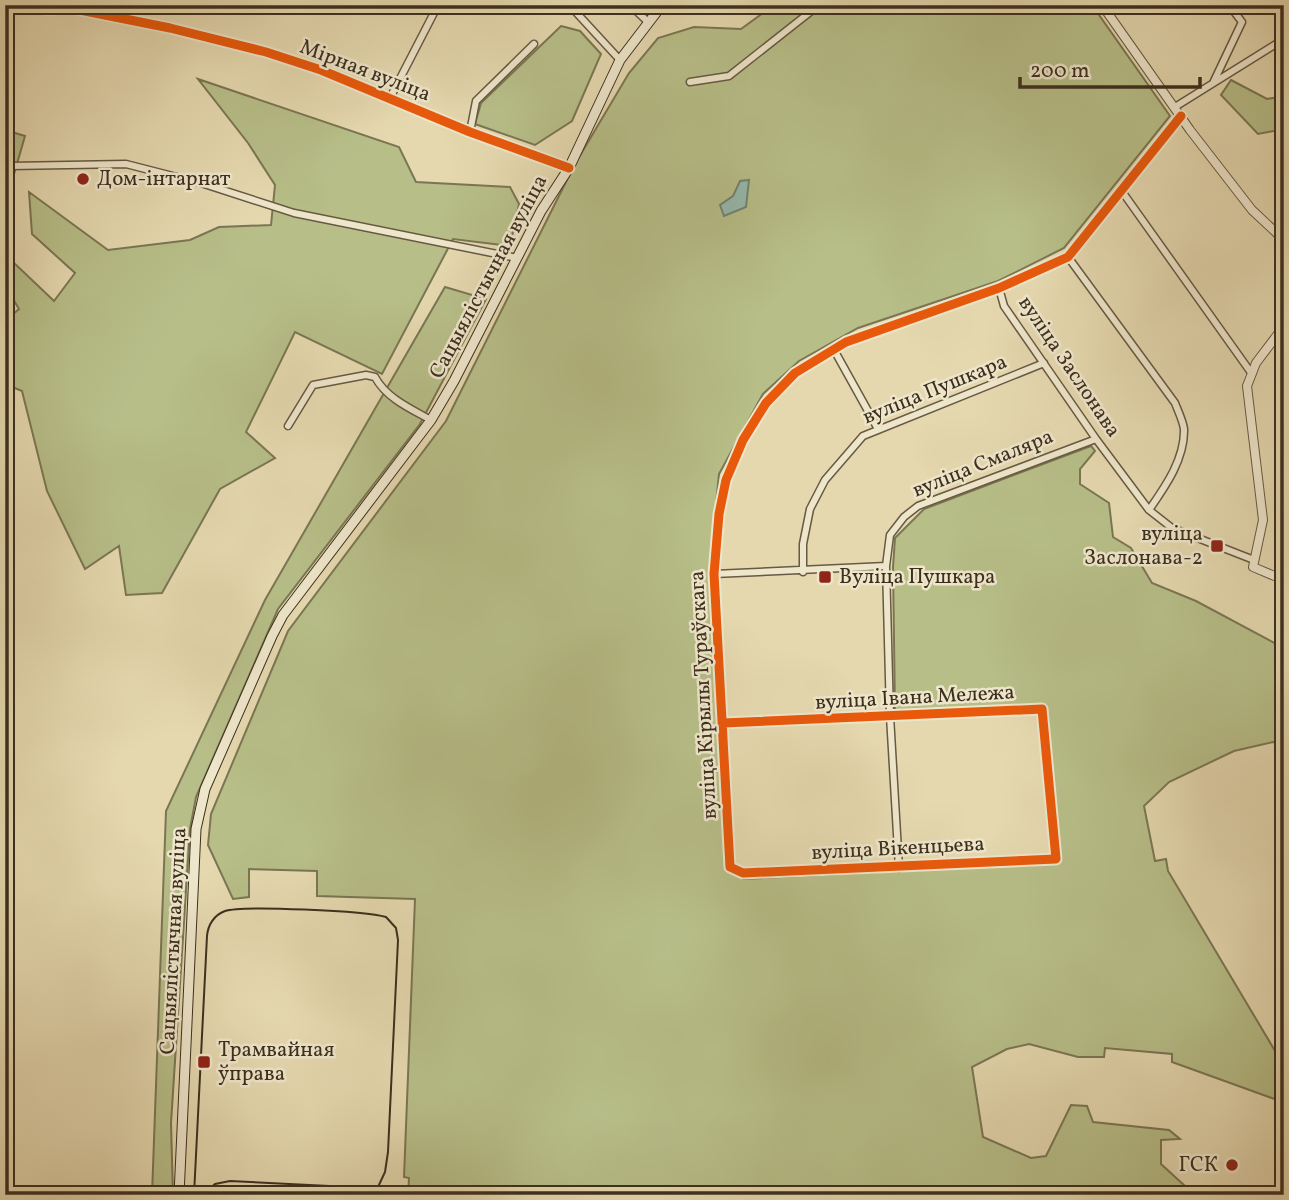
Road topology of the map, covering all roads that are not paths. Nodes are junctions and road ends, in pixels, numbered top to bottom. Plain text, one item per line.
1 (20, 5) edge
2 (438, 5) edge
3 (630, 5) edge
4 (662, 5) edge
5 (819, 5) edge
6 (1102, 5) edge
7 (1229, 5) edge
8 (573, 9) dead end
9 (649, 22) junction
10 (1284, 38) edge
11 (534, 44) dead end
12 (620, 60) junction
13 (690, 82) dead end
14 (1213, 83) junction
15 (390, 98) junction
16 (1175, 107) junction
17 (1181, 116) junction
18 (470, 132) junction
19 (5, 164) edge
20 (569, 168) junction
21 (1121, 190) junction
22 (1284, 225) edge
23 (1281, 238) edge
24 (1068, 257) junction
25 (517, 258) junction
26 (999, 288) junction
27 (1284, 326) edge
28 (833, 348) junction
29 (1044, 363) junction
30 (1252, 374) junction
31 (431, 420) junction
32 (288, 426) dead end
33 (878, 429) junction
34 (1096, 439) junction
35 (1149, 510) junction
36 (1254, 561) junction
37 (887, 566) junction
38 (803, 572) junction
39 (714, 574) junction
40 (1284, 580) edge
41 (890, 716) junction
42 (723, 723) junction
43 (1056, 859) joint
44 (899, 868) junction
45 (743, 873) joint
46 (179, 1195) edge

1 - 15 street, Мірная вуліца
2 - 15 street, Мірная вуліца
3 - 9 street
4 - 9 main road, Сацыялістычная вуліца
5 - 13 street
6 - 16 street
7 - 14 street
8 - 12 street
9 - 12 main road, Сацыялістычная вуліца
10 - 14 street
11 - 18 street
12 - 20 main road, Сацыялістычная вуліца
14 - 16 street
15 - 18 street, Мірная вуліца
16 - 17 street
17 - 21 street, вуліца Заслонава
17 - 23 street
18 - 20 street, Мірная вуліца
19 - 25 street
20 - 25 main road, Сацыялістычная вуліца
21 - 24 street, вуліца Заслонава
21 - 30 street
22 - 23 street
24 - 26 street, вуліца Заслонава
24 - 35 street
25 - 31 main road, Сацыялістычная вуліца
26 - 28 street, вуліца Кірылы Тураўскага
26 - 29 street, вуліца Заслонава
27 - 30 street
28 - 33 street
28 - 39 street, вуліца Кірылы Тураўскага
29 - 33 street, вуліца Пушкара
29 - 34 street, вуліца Заслонава
30 - 36 street
31 - 32 street
31 - 46 main road, Сацыялістычная вуліца
33 - 38 street, вуліца Пушкара
34 - 35 street, вуліца Заслонава
34 - 37 street, вуліца Смаляра
35 - 36 street, вуліца Заслонава
36 - 40 street, вуліца Заслонава
37 - 38 street
37 - 41 street, вуліца Смаляра
38 - 39 street
39 - 42 street, вуліца Кірылы Тураўскага
41 - 42 street, вуліца Івана Мележа
41 - 43 street, вуліца Івана Мележа
41 - 44 street, вуліца Смаляра
42 - 45 street, вуліца Кірылы Тураўскага
43 - 44 street, вуліца Вікенцьева
44 - 45 street, вуліца Вікенцьева

